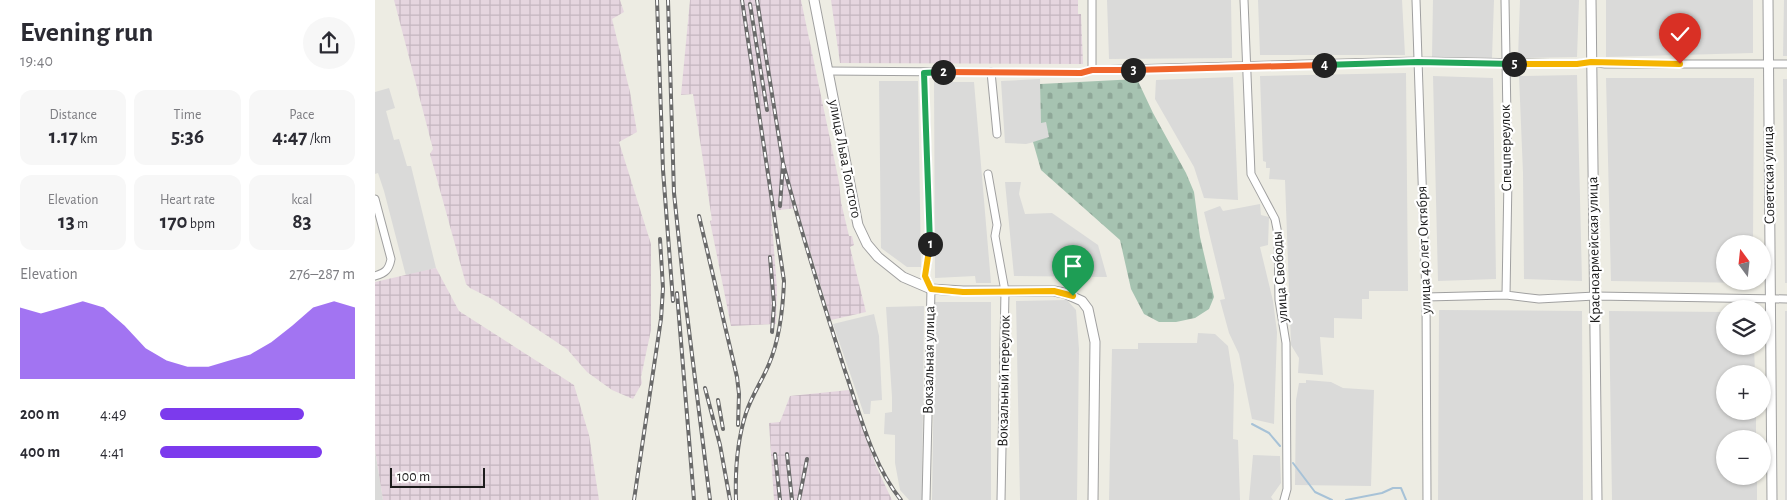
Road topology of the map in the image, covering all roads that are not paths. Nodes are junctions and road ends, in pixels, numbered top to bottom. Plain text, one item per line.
1 (814, 0) edge
2 (1092, 0) edge
3 (1244, 0) edge
4 (1416, 0) edge
5 (1505, 0) edge
6 (1591, 0) edge
7 (1768, 0) edge
8 (1418, 62) junction
9 (1591, 62) junction
10 (1767, 63) junction
11 (1504, 64) junction
12 (1787, 64) edge
13 (1246, 67) junction
14 (1092, 70) junction
15 (828, 71) junction
16 (991, 72) junction
17 (924, 73) junction
18 (997, 134) dead end
19 (988, 174) dead end
20 (375, 199) edge
21 (375, 276) edge
22 (931, 289) junction
23 (1005, 290) junction
24 (1506, 295) junction
25 (1426, 296) junction
26 (1595, 296) junction
27 (1770, 299) junction
28 (1787, 299) edge
29 (926, 500) edge
30 (1001, 500) edge
31 (1093, 500) edge
32 (1284, 500) edge
33 (1427, 500) edge
34 (1597, 500) edge
35 (1772, 500) edge

1 - 15 street, улица Льва Толстого
2 - 14 street
3 - 13 street, улица Свободы
4 - 8 street, улица 40 лет Октября
5 - 11 street, Спецпереулок
6 - 9 street, Красноармейская улица
7 - 10 street, Советская улица
8 - 11 street
8 - 13 street
8 - 25 street, улица 40 лет Октября
9 - 10 street
9 - 11 street
9 - 26 street, Красноармейская улица
10 - 12 street
10 - 27 street, Советская улица
11 - 24 street, Спецпереулок
13 - 14 street
13 - 32 street, улица Свободы
14 - 16 street
15 - 17 street
15 - 22 street, улица Льва Толстого
16 - 17 street
16 - 18 street
17 - 22 street, Вокзальная улица
19 - 23 street, Вокзальный переулок
20 - 21 street
22 - 23 street, улица Льва Толстого
22 - 29 street, Вокзальная улица
23 - 30 street, Вокзальный переулок
23 - 31 street, улица Льва Толстого
24 - 25 street
24 - 26 street
25 - 33 street, улица 40 лет Октября
26 - 27 street
26 - 34 street, Красноармейская улица
27 - 28 street
27 - 35 street, Советская улица

